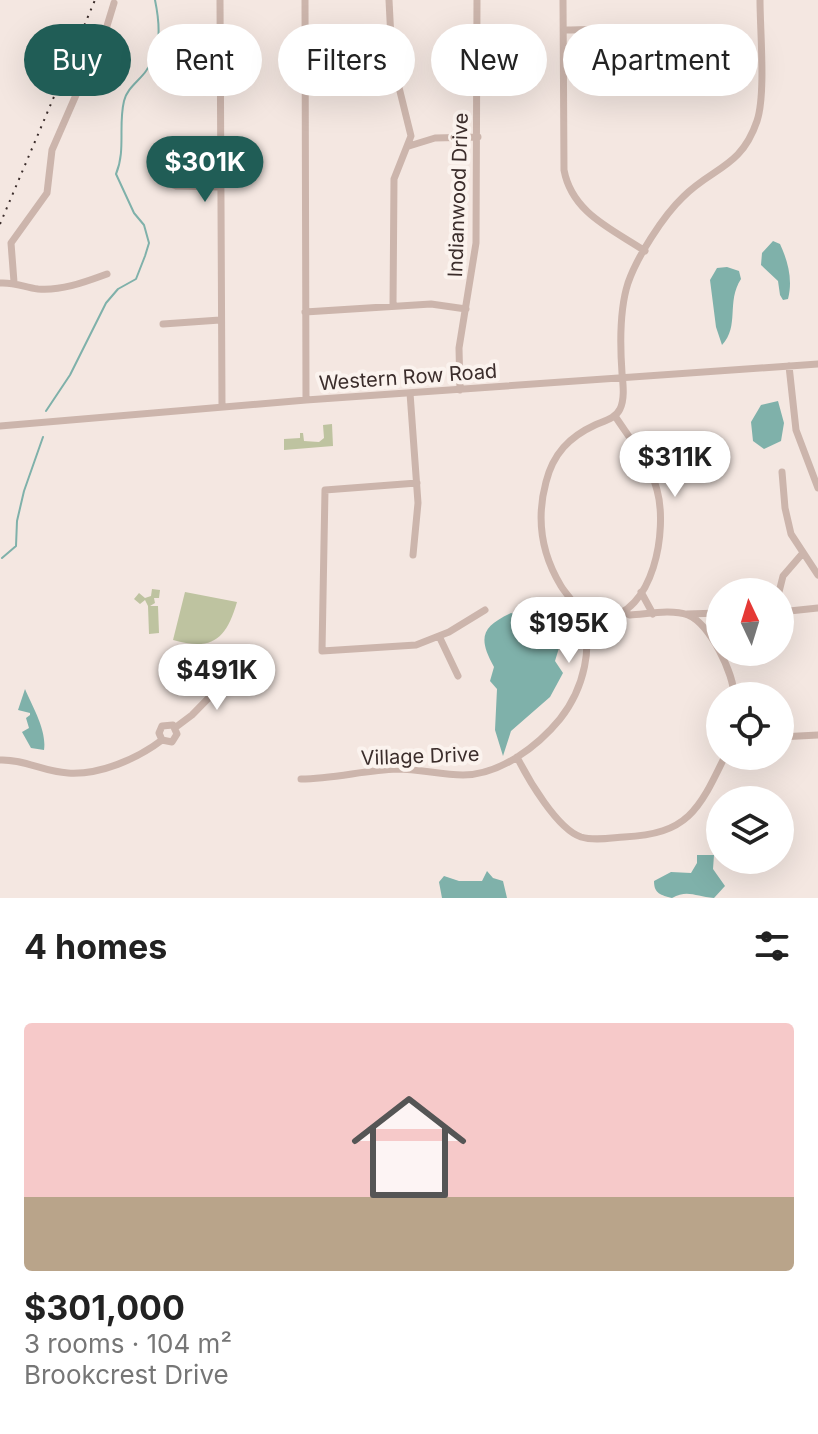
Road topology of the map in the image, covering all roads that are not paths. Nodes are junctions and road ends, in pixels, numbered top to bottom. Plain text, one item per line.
1 (220, 0) edge
2 (305, 0) edge
3 (389, 0) edge
4 (477, 0) edge
5 (563, 0) edge
6 (760, 0) edge
7 (114, 3) dead end
8 (564, 24) edge
9 (564, 96) edge
10 (478, 137) junction
11 (409, 146) junction
12 (162, 181) dead end
13 (221, 187) junction
14 (645, 251) junction
15 (107, 274) dead end
16 (14, 282) junction
17 (0, 283) edge
18 (393, 306) junction
19 (466, 309) junction
20 (305, 312) junction
21 (220, 320) junction
22 (163, 324) dead end
23 (818, 364) edge
24 (789, 366) junction
25 (623, 379) junction
26 (460, 390) junction
27 (410, 393) junction
28 (306, 400) junction
29 (222, 407) junction
30 (615, 416) junction
31 (0, 426) edge
32 (782, 472) dead end
33 (417, 483) junction
34 (818, 488) edge
35 (802, 554) junction
36 (413, 555) dead end
37 (818, 575) edge
38 (782, 578) edge
39 (641, 592) junction
40 (818, 608) edge
41 (485, 610) dead end
42 (794, 611) edge
43 (580, 612) junction
44 (624, 612) junction
45 (706, 613) edge
46 (653, 614) junction
47 (685, 614) junction
48 (609, 617) junction
49 (439, 636) junction
50 (587, 644) junction
51 (235, 671) dead end
52 (458, 676) dead end
53 (732, 682) edge
54 (176, 727) junction
55 (818, 735) edge
56 (794, 736) edge
57 (162, 740) junction
58 (517, 757) junction
59 (0, 760) edge
60 (717, 770) edge
61 (301, 779) dead end

1 - 13 street
2 - 20 street
3 - 11 street
4 - 10 street, Indianwood Drive
5 - 8 street
6 - 14 street
7 - 16 street
9 - 14 street
10 - 11 street
10 - 19 street, Indianwood Drive
11 - 18 street
12 - 13 street
13 - 21 street
14 - 25 street
15 - 16 street
16 - 17 street
18 - 19 street
18 - 20 street
19 - 26 street, Indianwood Drive
20 - 28 street
21 - 22 street
21 - 29 street
23 - 24 street, Western Row Road
24 - 25 street, Western Row Road
24 - 34 street
25 - 26 street, Western Row Road
25 - 30 street
26 - 27 street, Western Row Road
27 - 28 street, Western Row Road
27 - 33 street
28 - 29 street, Western Row Road
29 - 31 street, Western Row Road
30 - 39 street
30 - 43 street, Village Drive
32 - 35 street
33 - 36 street
33 - 49 street
35 - 37 street
35 - 38 street
39 - 44 street
39 - 46 street
40 - 42 street
41 - 49 street
43 - 48 street
43 - 50 street, Village Drive
44 - 46 street
44 - 48 street
45 - 47 street
46 - 47 street
47 - 53 street
48 - 50 street
49 - 52 street
50 - 58 street, Village Drive
51 - 54 street
54 - 57 street
54 - 57 street
55 - 56 street
57 - 59 street
58 - 60 street
58 - 61 street, Village Drive

